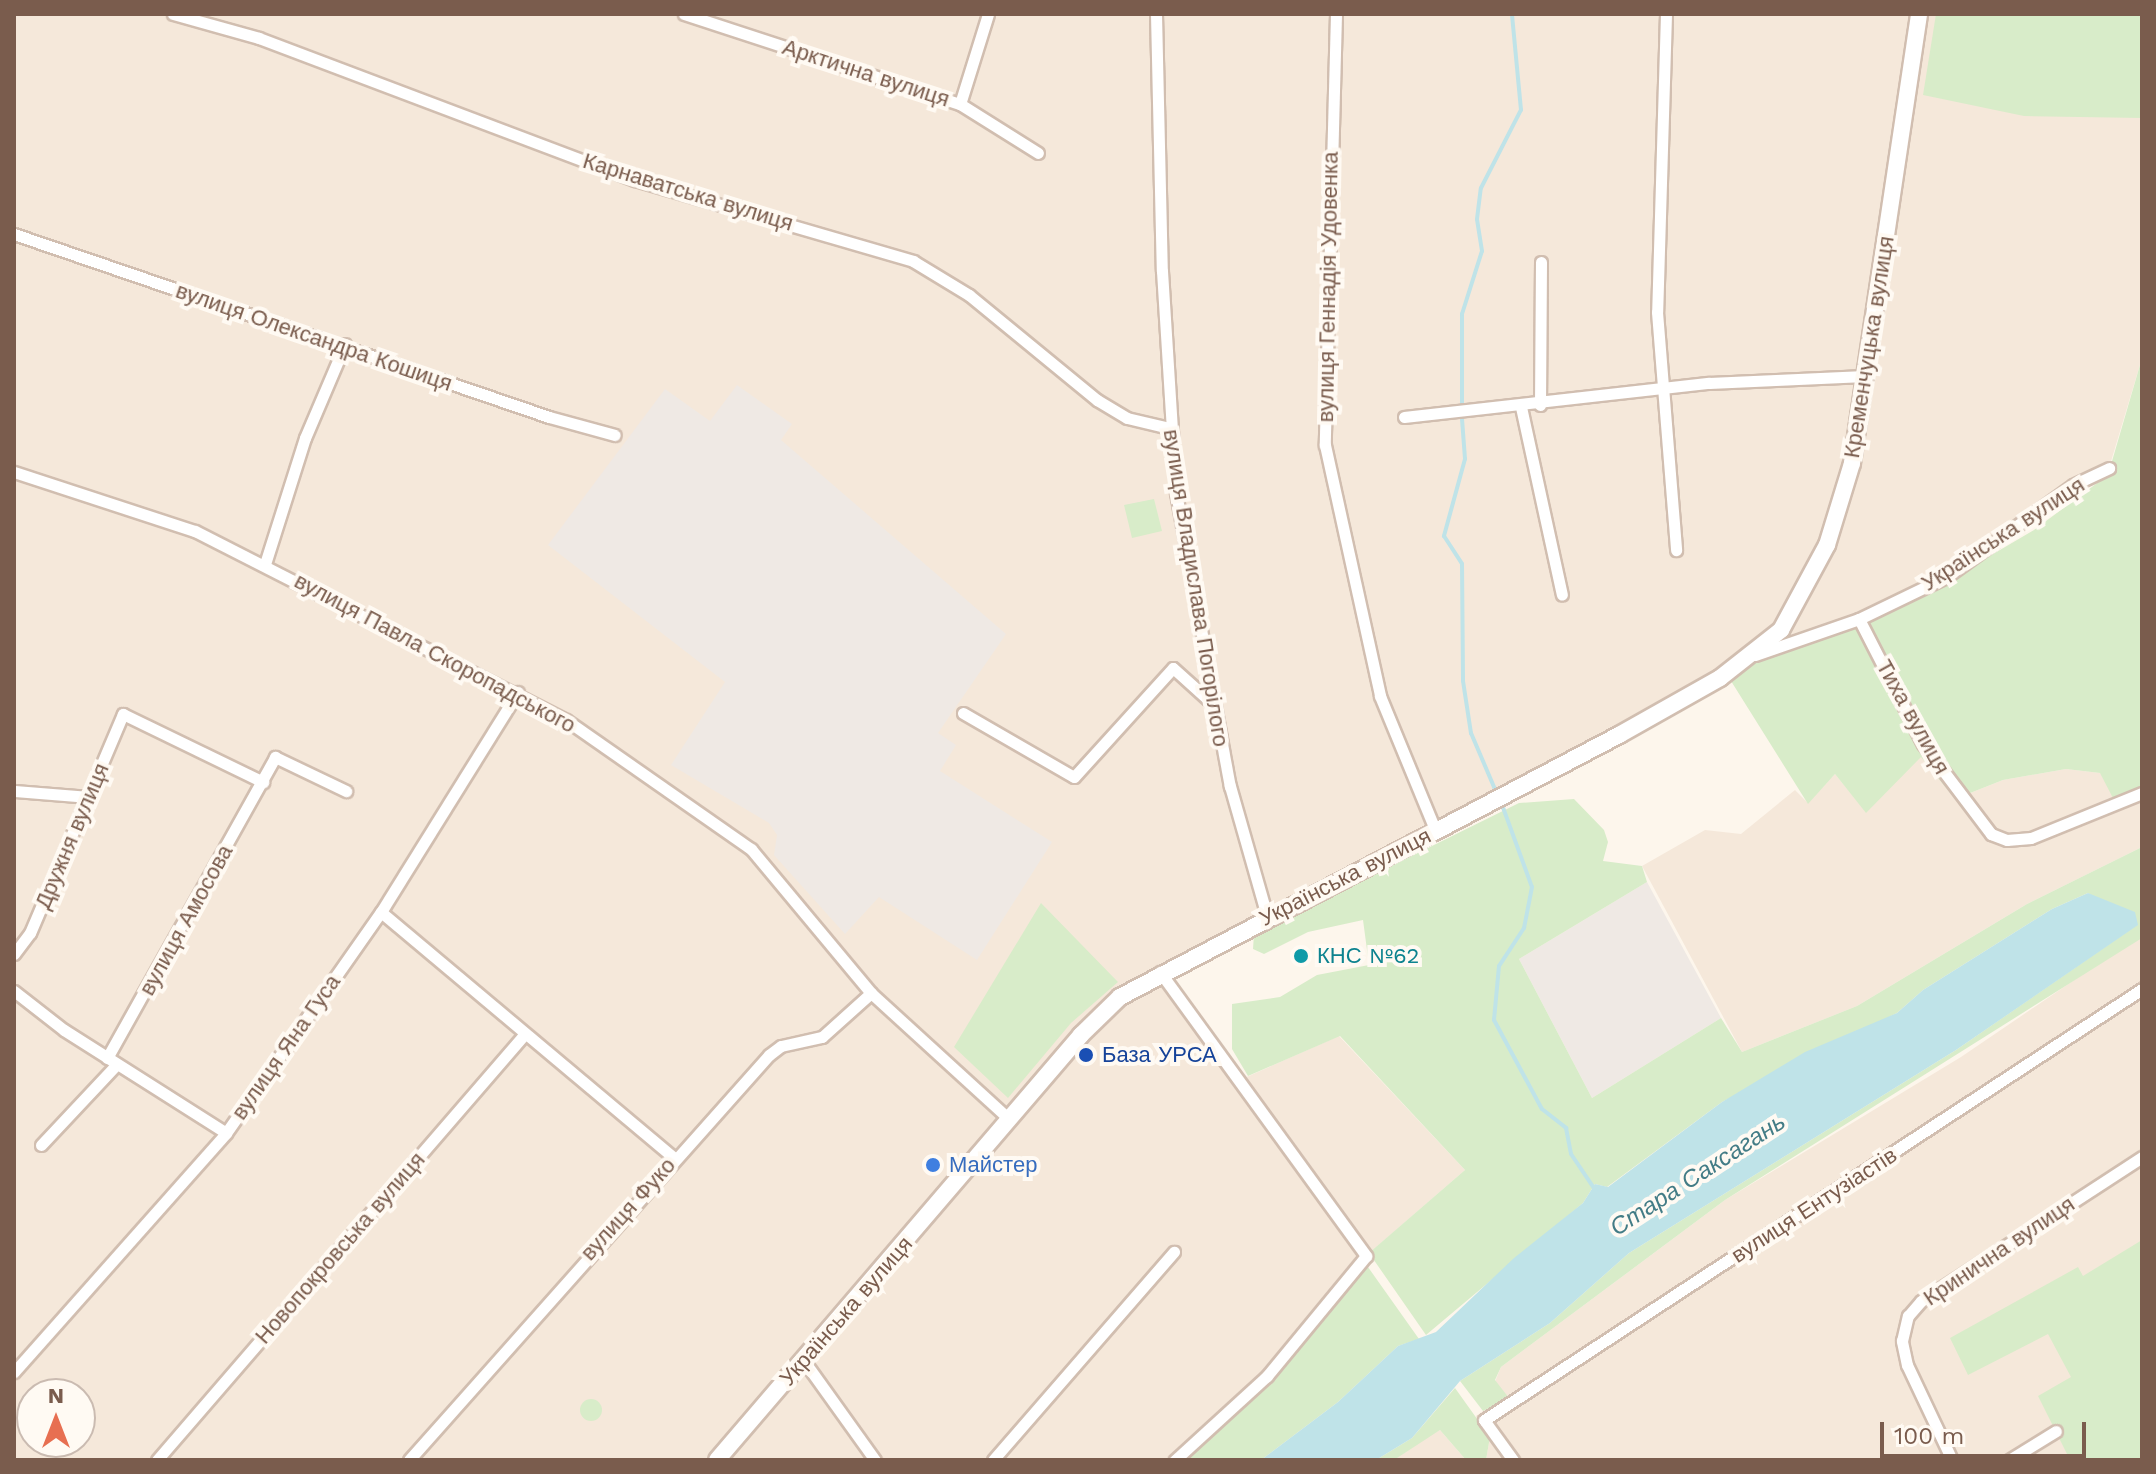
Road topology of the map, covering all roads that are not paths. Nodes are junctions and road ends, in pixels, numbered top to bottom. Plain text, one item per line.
1 (173, 14) edge
2 (684, 14) edge
3 (988, 14) edge
4 (1156, 14) edge
5 (1336, 14) edge
6 (1666, 14) edge
7 (1919, 14) edge
8 (960, 104) junction
9 (1038, 153) dead end
10 (14, 234) edge
11 (1541, 262) dead end
12 (345, 344) junction
13 (1865, 376) junction
14 (1665, 391) junction
15 (1540, 405) junction
16 (1521, 407) junction
17 (1404, 417) dead end
18 (1169, 428) junction
19 (615, 435) dead end
20 (2109, 468) dead end
21 (14, 472) edge
22 (1676, 550) dead end
23 (265, 564) junction
24 (1562, 595) dead end
25 (1859, 619) junction
26 (1755, 655) junction
27 (518, 692) junction
28 (1213, 704) junction
29 (963, 713) dead end
30 (263, 782) junction
31 (14, 791) edge
32 (346, 791) dead end
33 (2142, 793) edge
34 (90, 797) junction
35 (1436, 832) junction
36 (381, 912) junction
37 (1267, 916) junction
38 (15, 952) edge
39 (1160, 972) junction
40 (2142, 989) edge
41 (14, 991) edge
42 (871, 993) junction
43 (523, 1036) junction
44 (112, 1062) junction
45 (1009, 1119) junction
46 (226, 1133) junction
47 (41, 1145) dead end
48 (2142, 1157) edge
49 (674, 1158) junction
50 (1174, 1252) dead end
51 (804, 1361) junction
52 (14, 1372) edge
53 (2056, 1431) dead end
54 (157, 1460) edge
55 (409, 1460) edge
56 (717, 1460) edge
57 (875, 1460) edge
58 (993, 1460) edge
59 (1175, 1460) edge
60 (1513, 1460) edge
61 (1952, 1460) edge
62 (2009, 1460) edge

1 - 18 street, Карнаватська вулиця
2 - 8 street, Арктична вулиця
3 - 8 street
4 - 18 street, вулиця Владислава Погорілого
5 - 35 street, вулиця Геннадія Удовенка
6 - 14 street
7 - 13 street, Кременчуцька вулиця
8 - 9 street, Арктична вулиця
10 - 12 street, вулиця Олександра Кошиця
11 - 15 street
12 - 19 street, вулиця Олександра Кошиця
12 - 23 street
13 - 14 street
13 - 26 street, Кременчуцька вулиця
14 - 15 street
14 - 22 street
15 - 16 street
16 - 17 street
16 - 24 street
18 - 28 street, вулиця Владислава Погорілого
20 - 25 street, Українська вулиця
21 - 23 street, вулиця Павла Скоропадського
23 - 27 street, вулиця Павла Скоропадського
25 - 26 street, Українська вулиця
25 - 33 street, Тиха вулиця
26 - 35 street, Українська вулиця
27 - 36 street, вулиця Яна Гуса
27 - 42 street, вулиця Павла Скоропадського
28 - 29 street
28 - 37 street, вулиця Владислава Погорілого
30 - 32 street, вулиця Амосова
30 - 34 street, Дружня вулиця
30 - 44 street, вулиця Амосова
31 - 34 street
34 - 38 street, Дружня вулиця
35 - 37 street, Українська вулиця
36 - 43 street
36 - 46 street, вулиця Яна Гуса
37 - 39 street, Українська вулиця
39 - 45 street, Українська вулиця
39 - 59 street
40 - 60 street, вулиця Ентузіастів
41 - 44 street
42 - 45 street, вулиця Павла Скоропадського
42 - 49 street, вулиця Фуко
43 - 49 street
43 - 54 street, Новопокровська вулиця
44 - 46 street
44 - 47 street, вулиця Амосова
45 - 51 street, Українська вулиця
46 - 52 street, вулиця Яна Гуса
48 - 61 street, Кринична вулиця
49 - 55 street, вулиця Фуко
50 - 58 street
51 - 56 street, Українська вулиця
51 - 57 street
53 - 62 street

